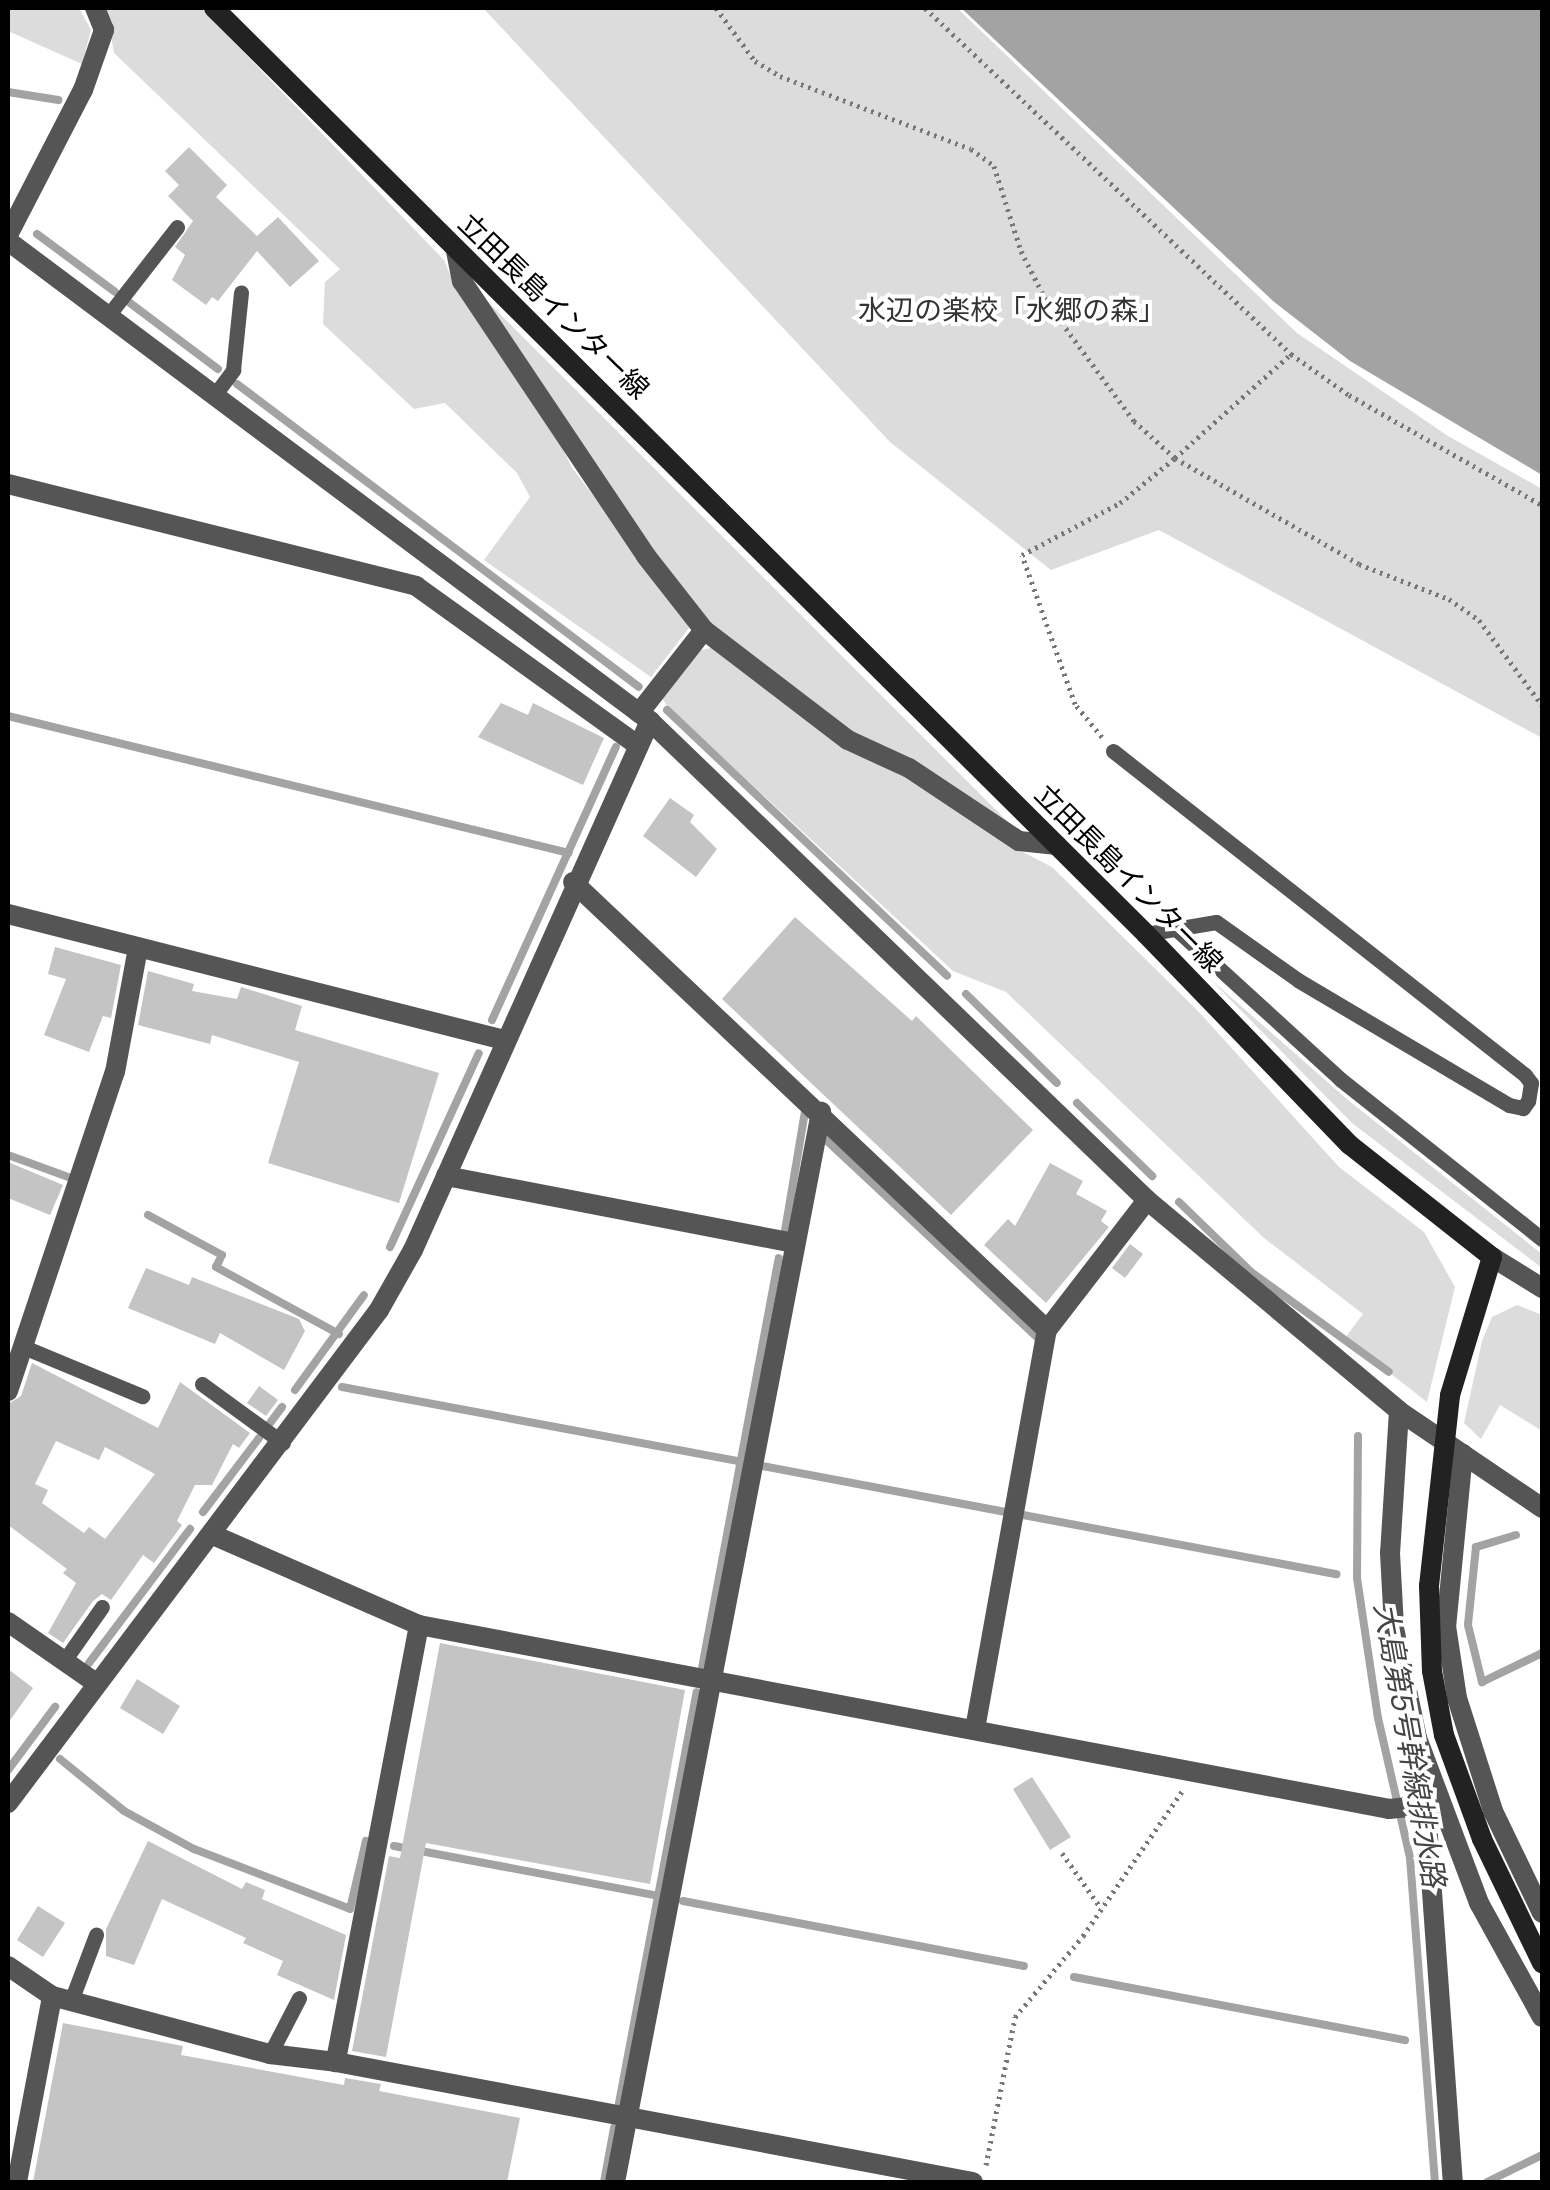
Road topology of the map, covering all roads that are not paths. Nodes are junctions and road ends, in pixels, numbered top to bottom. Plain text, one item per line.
1 (95, 8) edge
2 (214, 8) edge
3 (177, 227) dead end
4 (8, 238) edge
5 (456, 251) junction
6 (241, 292) dead end
7 (107, 316) junction
8 (213, 397) junction
9 (8, 484) edge
10 (704, 630) junction
11 (645, 717) junction
12 (639, 746) junction
13 (1113, 750) road end
14 (1057, 845) junction
15 (573, 882) junction
16 (8, 914) edge
17 (1176, 929) junction
18 (1146, 934) junction
19 (138, 948) junction
20 (504, 1040) junction
21 (822, 1112) junction
22 (446, 1176) junction
23 (1148, 1200) junction
24 (1542, 1238) edge
25 (794, 1243) junction
26 (1492, 1257) junction
27 (1542, 1288) edge
28 (1046, 1330) junction
29 (26, 1348) junction
30 (202, 1384) dead end
31 (8, 1391) edge
32 (142, 1396) dead end
33 (1399, 1411) junction
34 (283, 1443) junction
35 (1464, 1454) junction
36 (1542, 1508) edge
37 (214, 1535) junction
38 (102, 1608) dead end
39 (8, 1622) edge
40 (419, 1624) junction
41 (64, 1662) junction
42 (711, 1681) junction
43 (96, 1683) junction
44 (974, 1729) junction
45 (8, 1803) edge
46 (1427, 1807) junction
47 (1541, 1907) edge
48 (96, 1934) dead end
49 (1542, 1964) edge
50 (8, 1966) edge
51 (299, 1998) dead end
52 (61, 1999) junction
53 (1542, 2017) edge
54 (270, 2054) junction
55 (336, 2062) junction
56 (628, 2117) junction
57 (17, 2182) edge
58 (615, 2182) edge
59 (972, 2182) edge
60 (1452, 2182) edge

1 - 4 street
2 - 5 main road, 立田長島インター線
3 - 7 lane
4 - 7 street
5 - 10 street
5 - 14 main road, 立田長島インター線
6 - 8 lane
7 - 8 street
8 - 11 street
9 - 12 street
10 - 11 street
10 - 14 street
11 - 12 street
11 - 23 street
12 - 15 street
13 - 17 lane
14 - 18 main road, 立田長島インター線
15 - 20 street
15 - 21 street
16 - 19 street
17 - 18 lane
17 - 24 lane
18 - 26 main road, 立田長島インター線
19 - 20 street
19 - 29 street
20 - 22 street
21 - 25 street
21 - 28 street
22 - 25 street
22 - 34 street
23 - 28 street
23 - 33 street
25 - 42 street
26 - 27 street
26 - 49 main road, bridge
28 - 44 street
29 - 31 street
29 - 32 lane
30 - 34 lane
33 - 35 street
33 - 46 street
34 - 37 street
35 - 36 street
35 - 47 street
37 - 40 street
37 - 43 street
38 - 41 lane
39 - 41 street
40 - 42 street
40 - 55 street
41 - 43 street
42 - 44 street
42 - 56 street
43 - 45 street
44 - 46 street
46 - 53 street
46 - 60 street
48 - 52 lane
50 - 52 street
51 - 54 lane
52 - 54 street
52 - 57 street
54 - 55 street
55 - 56 street
56 - 58 street
56 - 59 street

